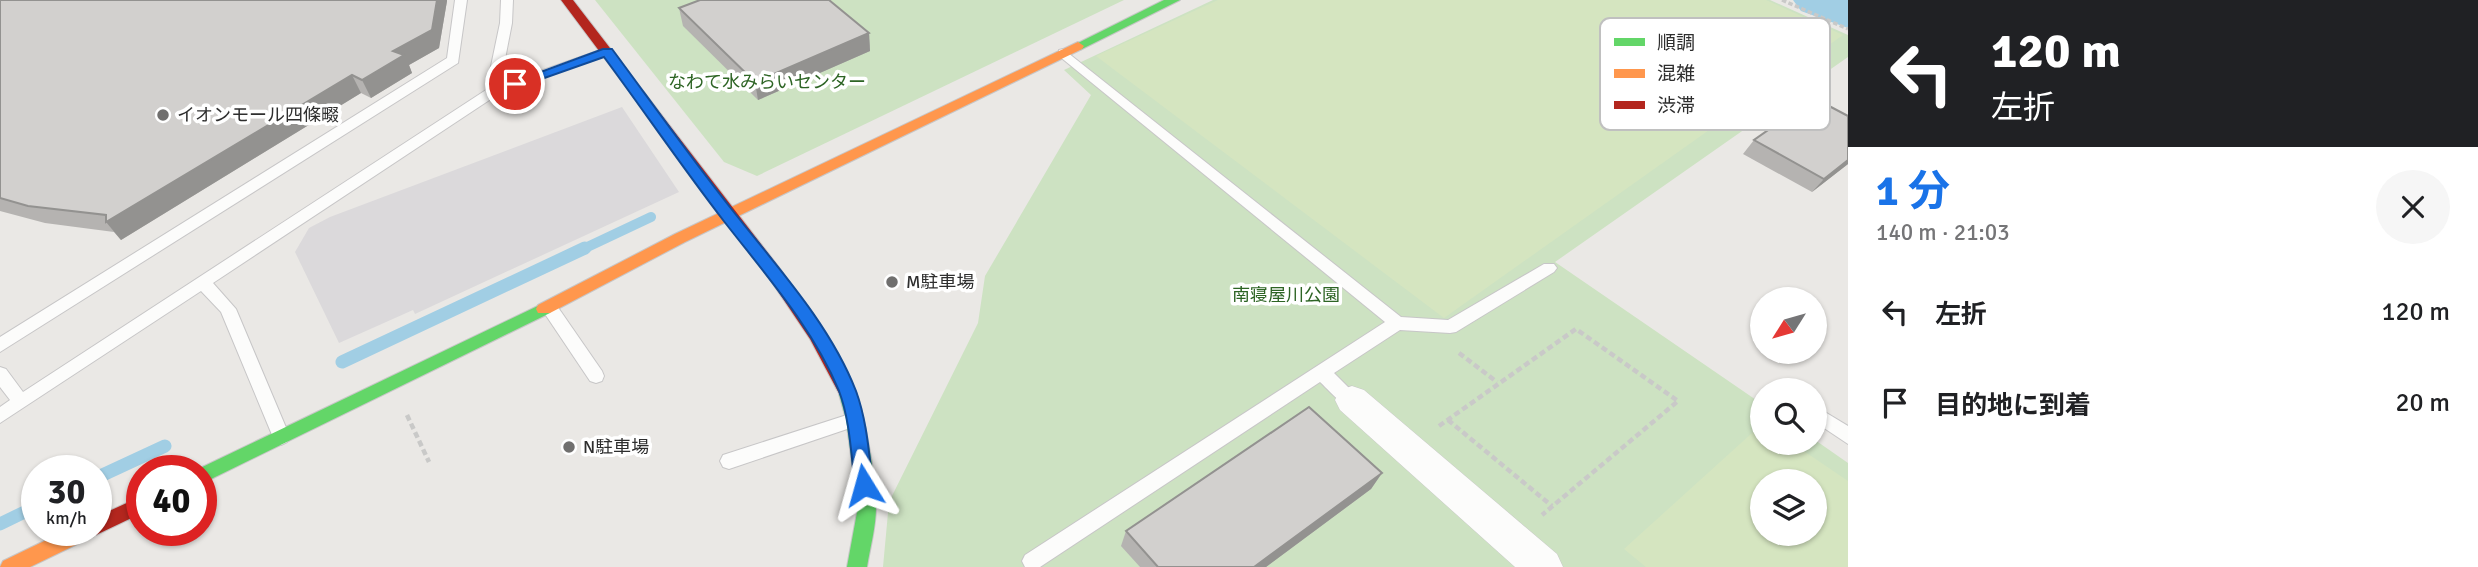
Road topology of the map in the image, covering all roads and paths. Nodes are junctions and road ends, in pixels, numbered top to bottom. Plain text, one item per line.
1 (461, 0) edge
2 (507, 0) edge
3 (566, 0) edge
4 (1174, 0) edge
5 (1782, 0) edge
6 (1823, 18) edge
7 (1830, 21) edge
8 (1848, 29) edge
9 (607, 52) junction
10 (1063, 53) junction
11 (492, 92) junction
12 (727, 215) junction
13 (1549, 268) dead end
14 (203, 283) junction
15 (549, 307) junction
16 (1397, 323) junction
17 (0, 345) edge
18 (1458, 351) dead end
19 (0, 374) edge
20 (1322, 374) junction
21 (596, 376) dead end
22 (392, 382) junction
23 (1497, 382) junction
24 (1352, 400) joint
25 (21, 402) junction
26 (0, 416) edge
27 (855, 419) junction
28 (1448, 420) junction
29 (1827, 421) edge
30 (1848, 436) edge
31 (281, 437) junction
32 (1407, 448) junction
33 (729, 461) dead end
34 (429, 462) dead end
35 (217, 467) edge
36 (1552, 506) junction
37 (1513, 541) junction
38 (54, 546) edge
39 (56, 546) edge
40 (1032, 561) dead end
41 (10, 567) edge
42 (60, 567) edge
43 (857, 567) edge
44 (1542, 567) edge

1 - 17 lane
2 - 11 lane
3 - 9 street
4 - 10 street
5 - 6 path
7 - 8 path
9 - 11 lane
9 - 12 street
10 - 12 street
10 - 16 lane
11 - 14 lane
12 - 15 street
12 - 27 street
13 - 16 lane
14 - 25 lane
14 - 31 lane
15 - 21 lane
15 - 22 street
16 - 20 lane
18 - 23 path
19 - 25 lane
20 - 24 lane
20 - 40 lane
22 - 31 street
22 - 34 path
23 - 28 path
23 - 36 path
24 - 32 street
25 - 26 lane
27 - 33 lane
27 - 43 street
28 - 32 path
28 - 36 path
29 - 30 lane
31 - 35 street
32 - 37 street
36 - 37 path
37 - 44 street
38 - 41 street
39 - 42 lane

